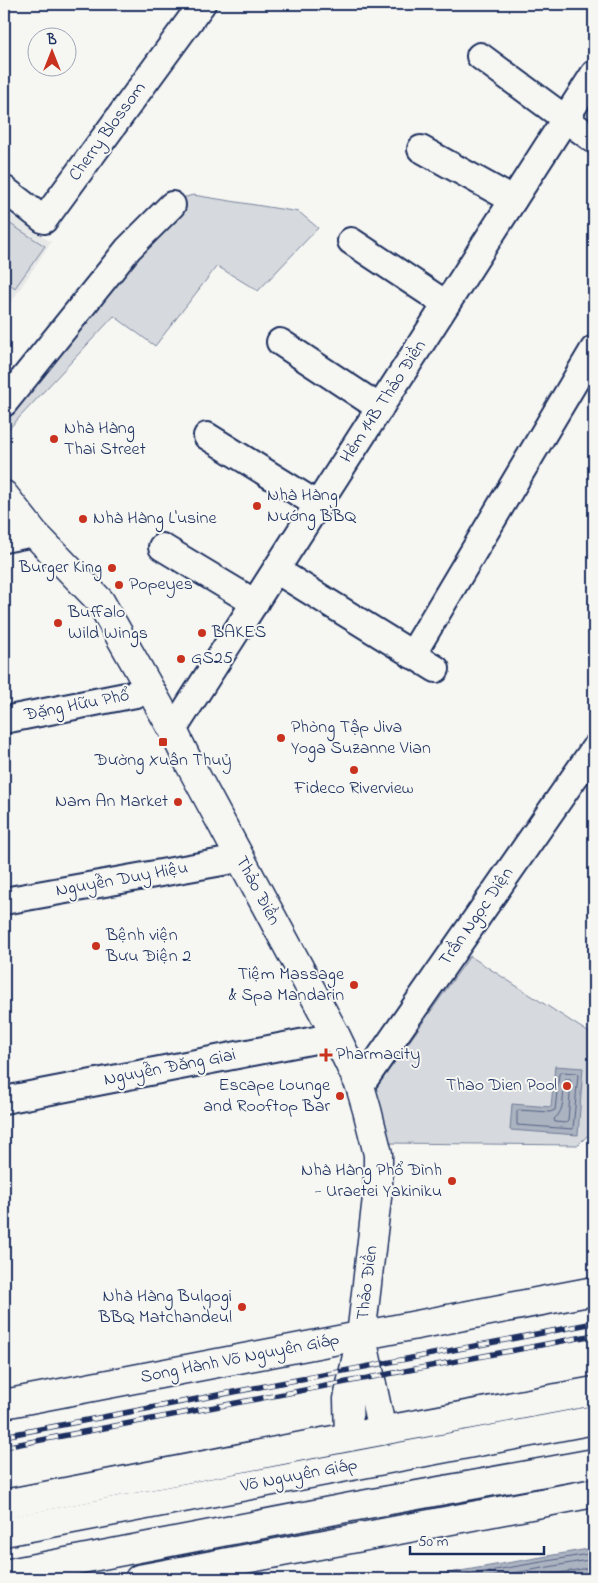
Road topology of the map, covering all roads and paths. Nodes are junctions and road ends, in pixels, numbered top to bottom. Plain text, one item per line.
1 (202, 4) edge
2 (480, 56) dead end
3 (594, 74) edge
4 (566, 119) junction
5 (594, 140) edge
6 (421, 149) dead end
7 (4, 188) edge
8 (513, 200) junction
9 (172, 205) dead end
10 (351, 241) dead end
11 (446, 304) junction
12 (280, 342) dead end
13 (594, 349) edge
14 (4, 403) edge
15 (380, 408) junction
16 (207, 436) dead end
17 (4, 495) edge
18 (318, 505) junction
19 (34, 533) junction
20 (4, 539) edge
21 (162, 547) dead end
22 (276, 570) junction
23 (255, 602) junction
24 (412, 655) junction
25 (436, 669) dead end
26 (151, 691) junction
27 (4, 720) edge
28 (173, 730) junction
29 (594, 749) edge
30 (239, 856) junction
31 (4, 901) edge
32 (336, 1036) junction
33 (360, 1086) junction
34 (4, 1100) edge
35 (594, 1291) edge
36 (362, 1336) junction
37 (594, 1391) edge
38 (4, 1404) edge
39 (594, 1420) edge
40 (382, 1431) junction
41 (350, 1437) junction
42 (594, 1464) edge
43 (594, 1493) edge
44 (4, 1504) edge
45 (4, 1532) edge
46 (4, 1574) edge
47 (139, 1579) edge

1 - 7 street, Cherry Blossom
2 - 4 street
3 - 4 street, Hẻm 14B Thảo Điền
4 - 5 street
4 - 8 street, Hẻm 14B Thảo Điền
6 - 8 street
8 - 11 street, Hẻm 14B Thảo Điền
9 - 14 street
10 - 11 street
11 - 15 street, Hẻm 14B Thảo Điền
12 - 15 street
13 - 24 street
15 - 18 street, Hẻm 14B Thảo Điền
16 - 18 street
17 - 19 main road, Thảo Điền
18 - 22 street, Hẻm 14B Thảo Điền
19 - 20 street
19 - 26 main road, Thảo Điền
21 - 23 street
22 - 23 street, Hẻm 14B Thảo Điền
22 - 24 street
23 - 28 street, Hẻm 14B Thảo Điền
24 - 25 street
26 - 27 street, Đặng Hữu Phổ
26 - 28 main road, Thảo Điền
28 - 30 main road, Thảo Điền
29 - 33 street, Trần Ngọc Diện
30 - 31 street, Nguyễn Duy Hiệu
30 - 32 main road, Thảo Điền
32 - 33 main road, Thảo Điền
32 - 34 street, Nguyễn Đăng Giai
33 - 36 main road, Thảo Điền
35 - 36 main road, Song Hành Võ Nguyên Giáp
36 - 38 main road, Song Hành Võ Nguyên Giáp
36 - 40 main road, Thảo Điền
36 - 41 main road, Thảo Điền
37 - 40 main road, Võ Nguyên Giáp
39 - 45 main road, Võ Nguyên Giáp
40 - 41 main road, Võ Nguyên Giáp
41 - 44 main road, Võ Nguyên Giáp
42 - 46 main road
43 - 47 main road

